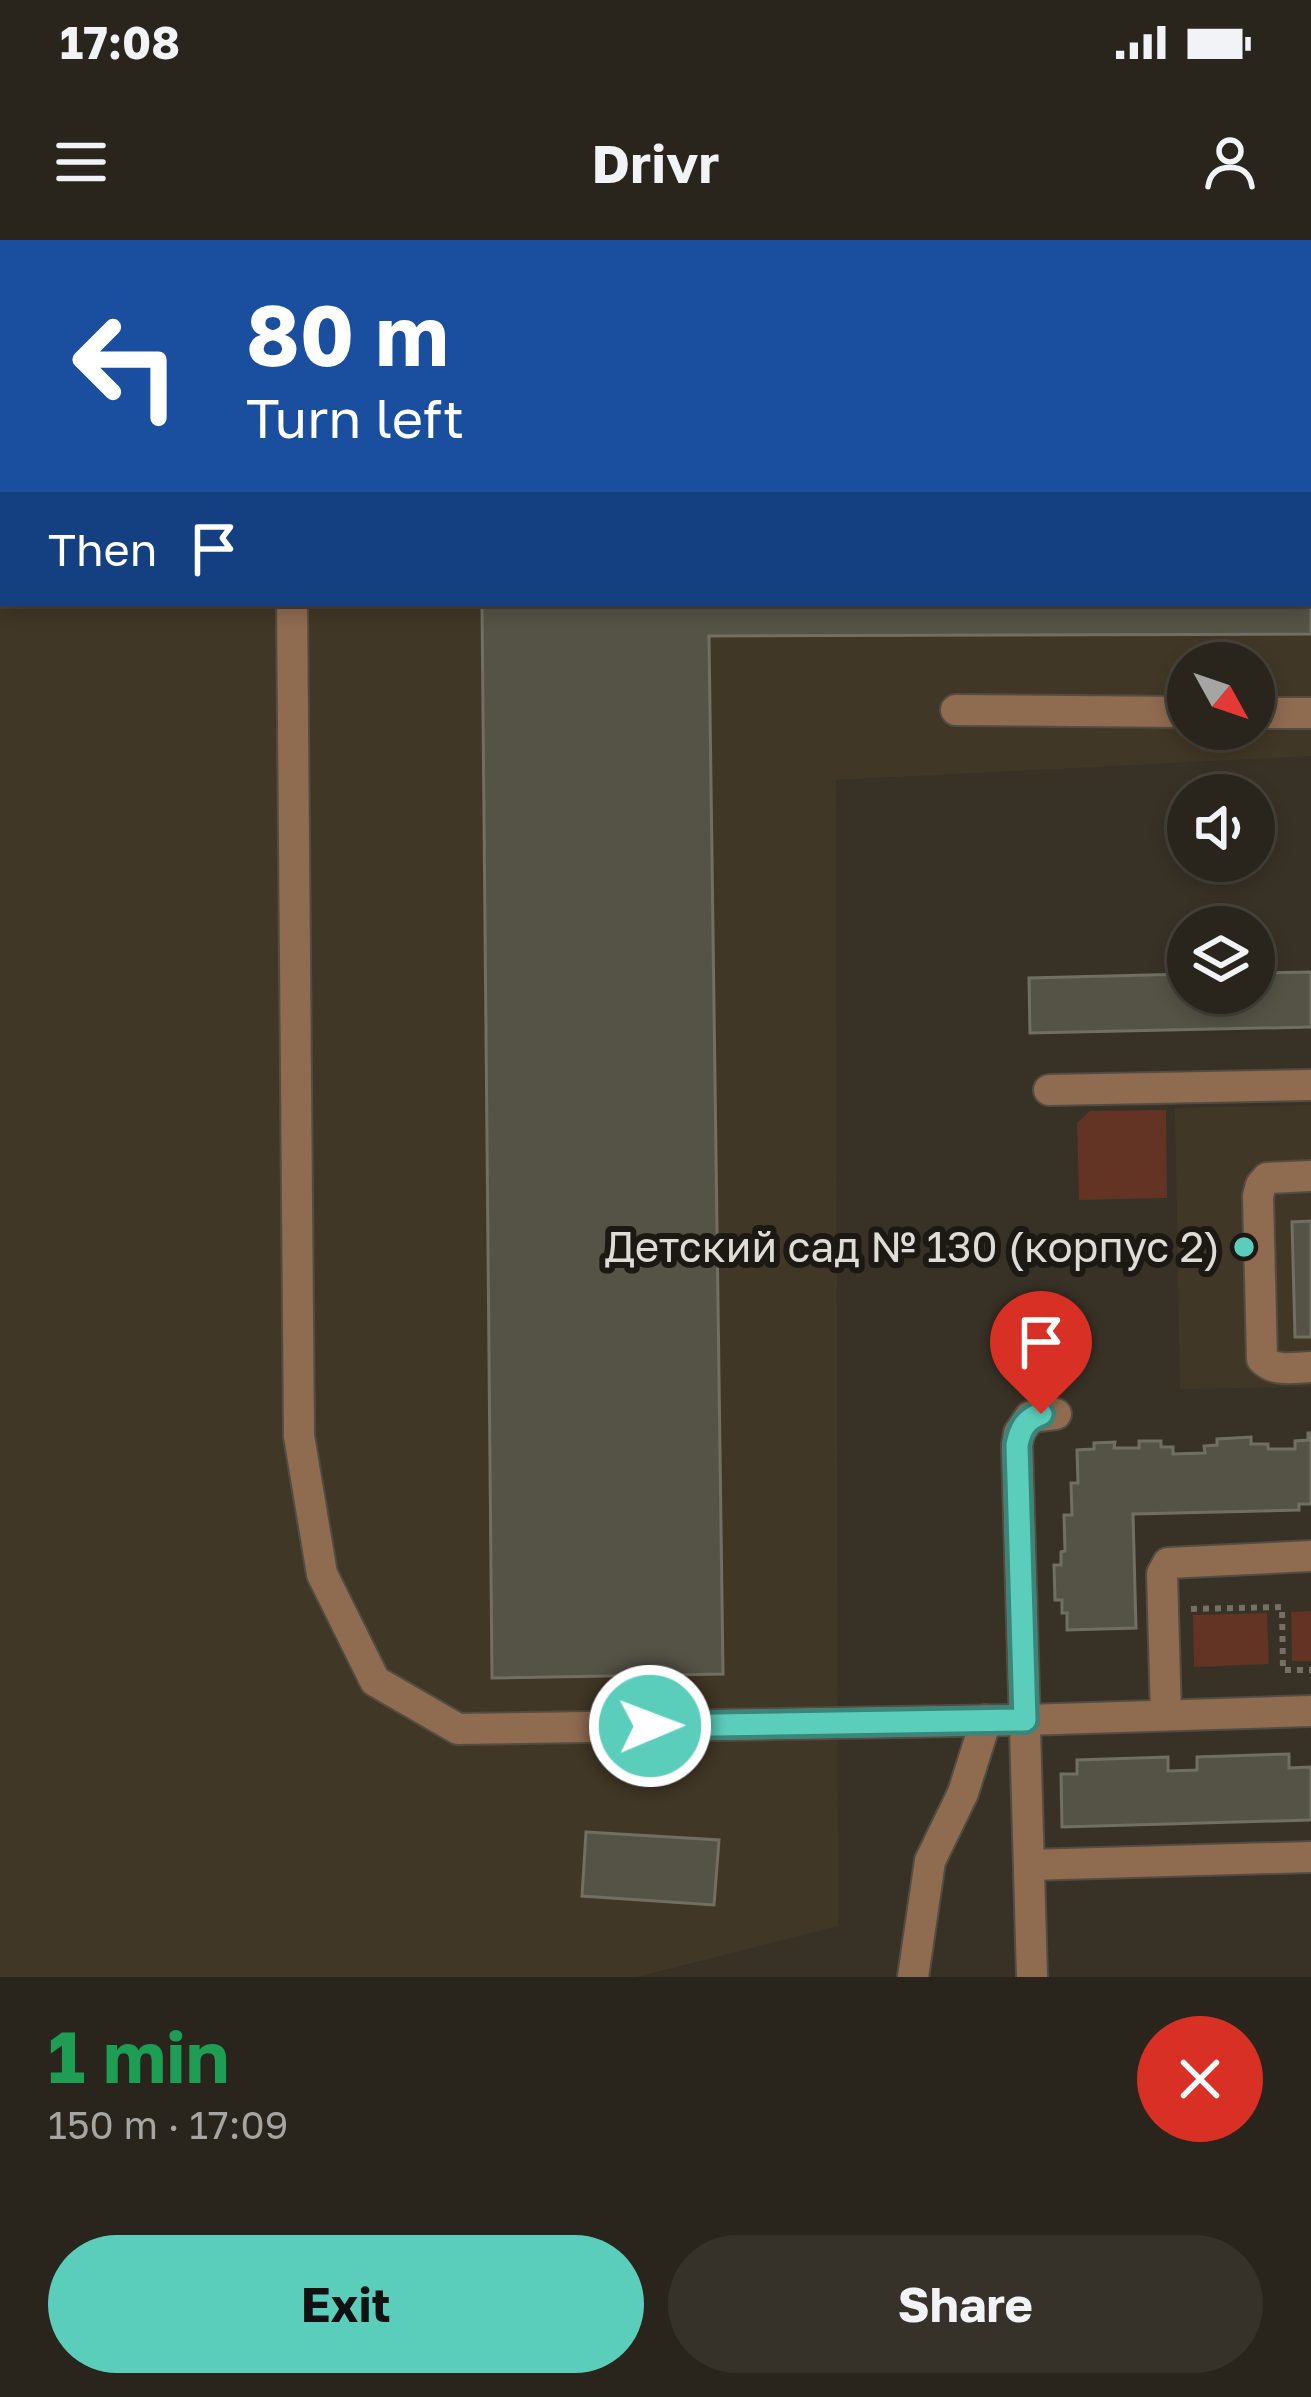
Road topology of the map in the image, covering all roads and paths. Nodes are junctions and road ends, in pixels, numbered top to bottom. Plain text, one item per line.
1 (292, 606) edge
2 (956, 710) dead end
3 (1167, 712) edge
4 (1275, 712) edge
5 (1311, 713) edge
6 (1311, 1085) edge
7 (1049, 1090) dead end
8 (1311, 1176) edge
9 (1311, 1367) edge
10 (1056, 1414) dead end
11 (1311, 1556) edge
12 (1163, 1610) junction
13 (1311, 1670) edge
14 (1311, 1711) edge
15 (1166, 1715) junction
16 (986, 1720) junction
17 (1025, 1720) junction
18 (1311, 1857) edge
19 (1029, 1865) junction
20 (913, 1977) edge
21 (1032, 1977) edge

1 - 16 street
2 - 3 street
4 - 5 street
6 - 7 street
8 - 9 street
10 - 17 street
11 - 12 street
12 - 13 path
12 - 15 street
14 - 15 street
15 - 17 street
16 - 17 street
16 - 20 street
17 - 19 street
18 - 19 street
19 - 21 street

